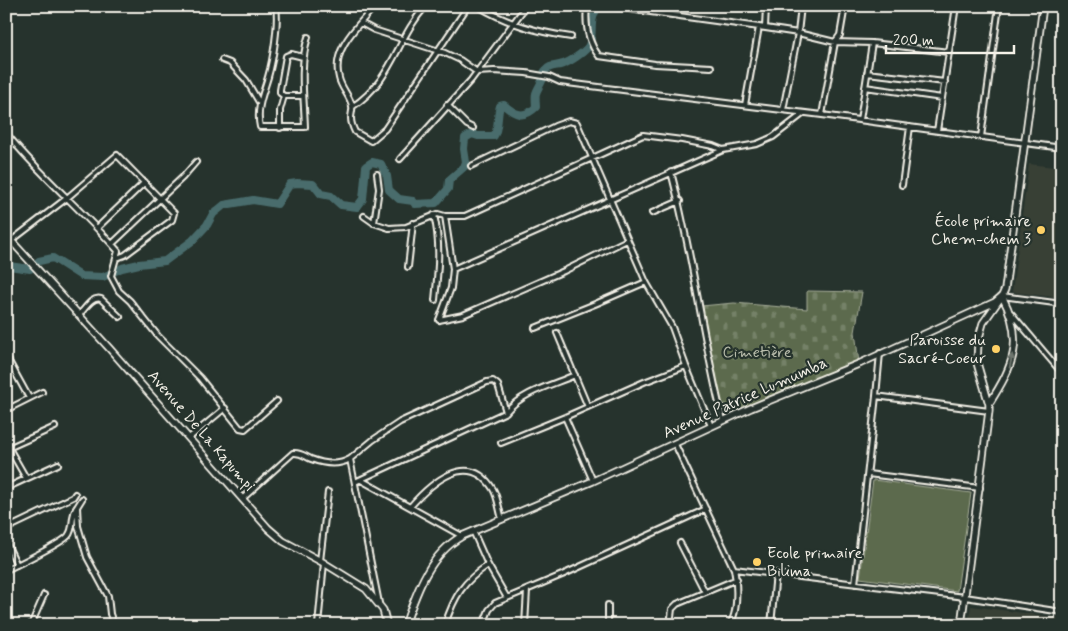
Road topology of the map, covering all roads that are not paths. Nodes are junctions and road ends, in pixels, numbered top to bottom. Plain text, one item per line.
1 (276, 6) edge
2 (375, 6) edge
3 (426, 6) edge
4 (468, 6) edge
5 (478, 6) edge
6 (526, 6) edge
7 (587, 6) edge
8 (607, 6) edge
9 (766, 6) edge
10 (801, 6) edge
11 (845, 6) edge
12 (956, 6) edge
13 (999, 6) edge
14 (1043, 6) edge
15 (361, 23) junction
16 (511, 24) junction
17 (759, 27) junction
18 (765, 28) junction
19 (798, 33) junction
20 (308, 37) dead end
21 (571, 37) dead end
22 (404, 40) junction
23 (835, 42) junction
24 (872, 43) junction
25 (437, 50) junction
26 (949, 52) junction
27 (304, 57) junction
28 (222, 60) dead end
29 (711, 67) dead end
30 (477, 72) junction
31 (866, 73) junction
32 (945, 82) junction
33 (865, 87) junction
34 (284, 96) junction
35 (302, 96) junction
36 (942, 98) junction
37 (259, 102) junction
38 (447, 105) junction
39 (745, 105) junction
40 (352, 107) junction
41 (783, 110) junction
42 (804, 113) junction
43 (822, 115) junction
44 (860, 120) junction
45 (910, 127) junction
46 (280, 128) junction
47 (473, 128) dead end
48 (937, 131) junction
49 (6, 133) edge
50 (981, 137) junction
51 (1024, 143) junction
52 (1062, 148) edge
53 (723, 150) junction
54 (593, 157) junction
55 (400, 159) dead end
56 (196, 162) dead end
57 (471, 166) dead end
58 (671, 172) junction
59 (377, 174) dead end
60 (145, 182) junction
61 (902, 184) dead end
62 (67, 198) junction
63 (160, 199) junction
64 (610, 200) junction
65 (680, 201) junction
66 (652, 213) dead end
67 (364, 216) dead end
68 (434, 216) junction
69 (445, 216) junction
70 (374, 222) junction
71 (413, 223) junction
72 (98, 228) junction
73 (6, 235) edge
74 (11, 240) junction
75 (627, 240) junction
76 (112, 244) junction
77 (117, 258) junction
78 (408, 267) dead end
79 (453, 269) junction
80 (646, 282) junction
81 (1002, 296) junction
82 (435, 300) dead end
83 (1062, 304) edge
84 (1010, 312) junction
85 (79, 315) junction
86 (120, 317) dead end
87 (535, 328) dead end
88 (557, 333) dead end
89 (880, 353) junction
90 (6, 356) edge
91 (686, 366) junction
92 (12, 367) junction
93 (6, 370) edge
94 (1062, 373) edge
95 (575, 375) junction
96 (42, 392) dead end
97 (876, 396) junction
98 (29, 398) junction
99 (277, 401) dead end
100 (989, 404) junction
101 (588, 407) junction
102 (225, 408) junction
103 (6, 410) edge
104 (989, 411) junction
105 (506, 412) junction
106 (564, 417) junction
107 (723, 420) junction
108 (711, 426) junction
109 (54, 427) dead end
110 (189, 438) junction
111 (6, 443) edge
112 (501, 443) dead end
113 (675, 444) junction
114 (8, 449) edge
115 (350, 459) junction
116 (58, 464) dead end
117 (868, 474) junction
118 (26, 478) junction
119 (361, 480) junction
120 (355, 482) junction
121 (593, 482) junction
122 (6, 488) edge
123 (980, 488) junction
124 (328, 492) dead end
125 (75, 494) dead end
126 (82, 499) dead end
127 (242, 499) junction
128 (77, 507) junction
129 (410, 507) junction
130 (706, 509) junction
131 (502, 519) junction
132 (6, 529) edge
133 (473, 531) junction
134 (462, 536) junction
135 (6, 542) edge
136 (680, 543) dead end
137 (322, 562) junction
138 (17, 565) junction
139 (488, 565) junction
140 (734, 569) junction
141 (6, 570) edge
142 (776, 573) junction
143 (737, 579) junction
144 (855, 584) junction
145 (527, 590) junction
146 (705, 592) junction
147 (44, 595) dead end
148 (965, 597) junction
149 (507, 598) junction
150 (379, 603) junction
151 (608, 605) dead end
152 (1062, 612) edge
153 (6, 621) edge
154 (729, 624) edge
155 (16, 625) edge
156 (31, 625) edge
157 (114, 625) edge
158 (318, 625) edge
159 (387, 625) edge
160 (405, 625) edge
161 (445, 625) edge
162 (483, 625) edge
163 (525, 625) edge
164 (608, 625) edge
165 (670, 625) edge
166 (737, 625) edge
167 (771, 625) edge
168 (961, 625) edge

1 - 37 street
2 - 15 street
3 - 22 street
4 - 25 street
5 - 16 street
6 - 16 street
7 - 29 street
8 - 17 street
9 - 18 street
10 - 19 street
11 - 23 street
12 - 26 street
13 - 50 street
14 - 51 street
15 - 22 street
15 - 40 street
16 - 21 street
16 - 30 street
17 - 18 street
17 - 39 street
18 - 19 street
19 - 23 street
19 - 41 street
20 - 27 street
22 - 25 street
22 - 40 street
23 - 24 street
23 - 43 street
24 - 26 street
24 - 31 street
25 - 30 street
25 - 40 street
26 - 32 street
27 - 34 street
27 - 35 street
28 - 37 street
30 - 38 street
30 - 39 street
31 - 32 street
31 - 33 street
32 - 36 street
33 - 36 street
33 - 44 street
34 - 35 street
34 - 46 street
35 - 46 street
36 - 48 street
37 - 46 street
38 - 47 street
38 - 55 street
39 - 41 street
41 - 42 street
42 - 43 street
42 - 53 street
43 - 44 street
44 - 45 street
45 - 48 street
45 - 61 street
48 - 50 street
49 - 62 street
50 - 51 street
51 - 52 street
51 - 81 street
53 - 54 street
53 - 58 street
54 - 57 street
54 - 64 street
54 - 69 street
56 - 63 street
58 - 64 street
58 - 65 street
59 - 70 street
60 - 62 street
60 - 63 street
60 - 72 street
62 - 72 street
62 - 74 street
63 - 76 street
63 - 77 street
64 - 75 street
64 - 79 street
65 - 66 street
65 - 107 street
67 - 70 street
68 - 69 street
68 - 71 street
68 - 82 street
69 - 79 street
70 - 71 street
71 - 78 street
72 - 76 street
73 - 74 street, Avenue De La Kapumpi
74 - 85 street, Avenue De La Kapumpi
75 - 79 street
75 - 80 street
76 - 77 street
77 - 102 street
80 - 87 street
80 - 91 street
81 - 83 street
81 - 84 street
81 - 89 street, Avenue Patrice Lumumba
81 - 100 street
84 - 94 street
100 -> 84 street
85 - 86 street
85 - 110 street, Avenue De La Kapumpi
88 - 95 street
89 - 97 street
89 - 107 street, Avenue Patrice Lumumba
90 - 92 street
91 - 101 street
91 - 108 street
92 - 93 street
92 - 98 street
95 - 101 street
95 - 105 street
96 - 98 street
97 - 104 street
97 - 117 street
98 - 103 street
99 - 102 street
100 - 104 street
101 - 106 street
102 - 110 street
104 - 123 street
105 - 115 street
105 - 119 street
106 - 112 street
106 - 121 street
107 - 108 street, Avenue Patrice Lumumba
108 - 113 street, Avenue Patrice Lumumba
109 - 114 street
110 - 127 street, Avenue De La Kapumpi
111 - 114 street
113 - 121 street, Avenue Patrice Lumumba
113 - 130 street
114 - 118 street
115 - 120 street
115 - 127 street
116 - 118 street
117 - 123 street
117 - 144 street
118 - 122 street
119 - 120 street
119 - 129 street
120 - 150 street
121 - 131 street, Avenue Patrice Lumumba
123 - 148 street
124 - 137 street
125 - 132 street
126 - 128 street
127 - 137 street, Avenue De La Kapumpi
128 - 138 street
128 - 157 street
129 - 131 street
129 - 134 street
130 - 140 street
130 - 145 street
131 - 133 street, Avenue Patrice Lumumba
133 - 134 street, Avenue Patrice Lumumba
133 - 139 street
134 - 160 street, Avenue Patrice Lumumba
135 - 138 street
136 - 146 street
137 - 150 street, Avenue De La Kapumpi
137 - 158 street
138 - 141 street
139 - 149 street
139 - 161 street
140 - 142 street
140 - 143 street
142 - 144 street
142 - 167 street
143 - 146 street
143 - 154 street
144 - 148 street
145 - 149 street
145 - 163 street
146 - 165 street
147 - 156 street
148 - 152 street
148 - 168 street
149 - 162 street
150 - 159 street, Avenue De La Kapumpi
151 - 164 street
153 - 155 street
154 - 166 street

